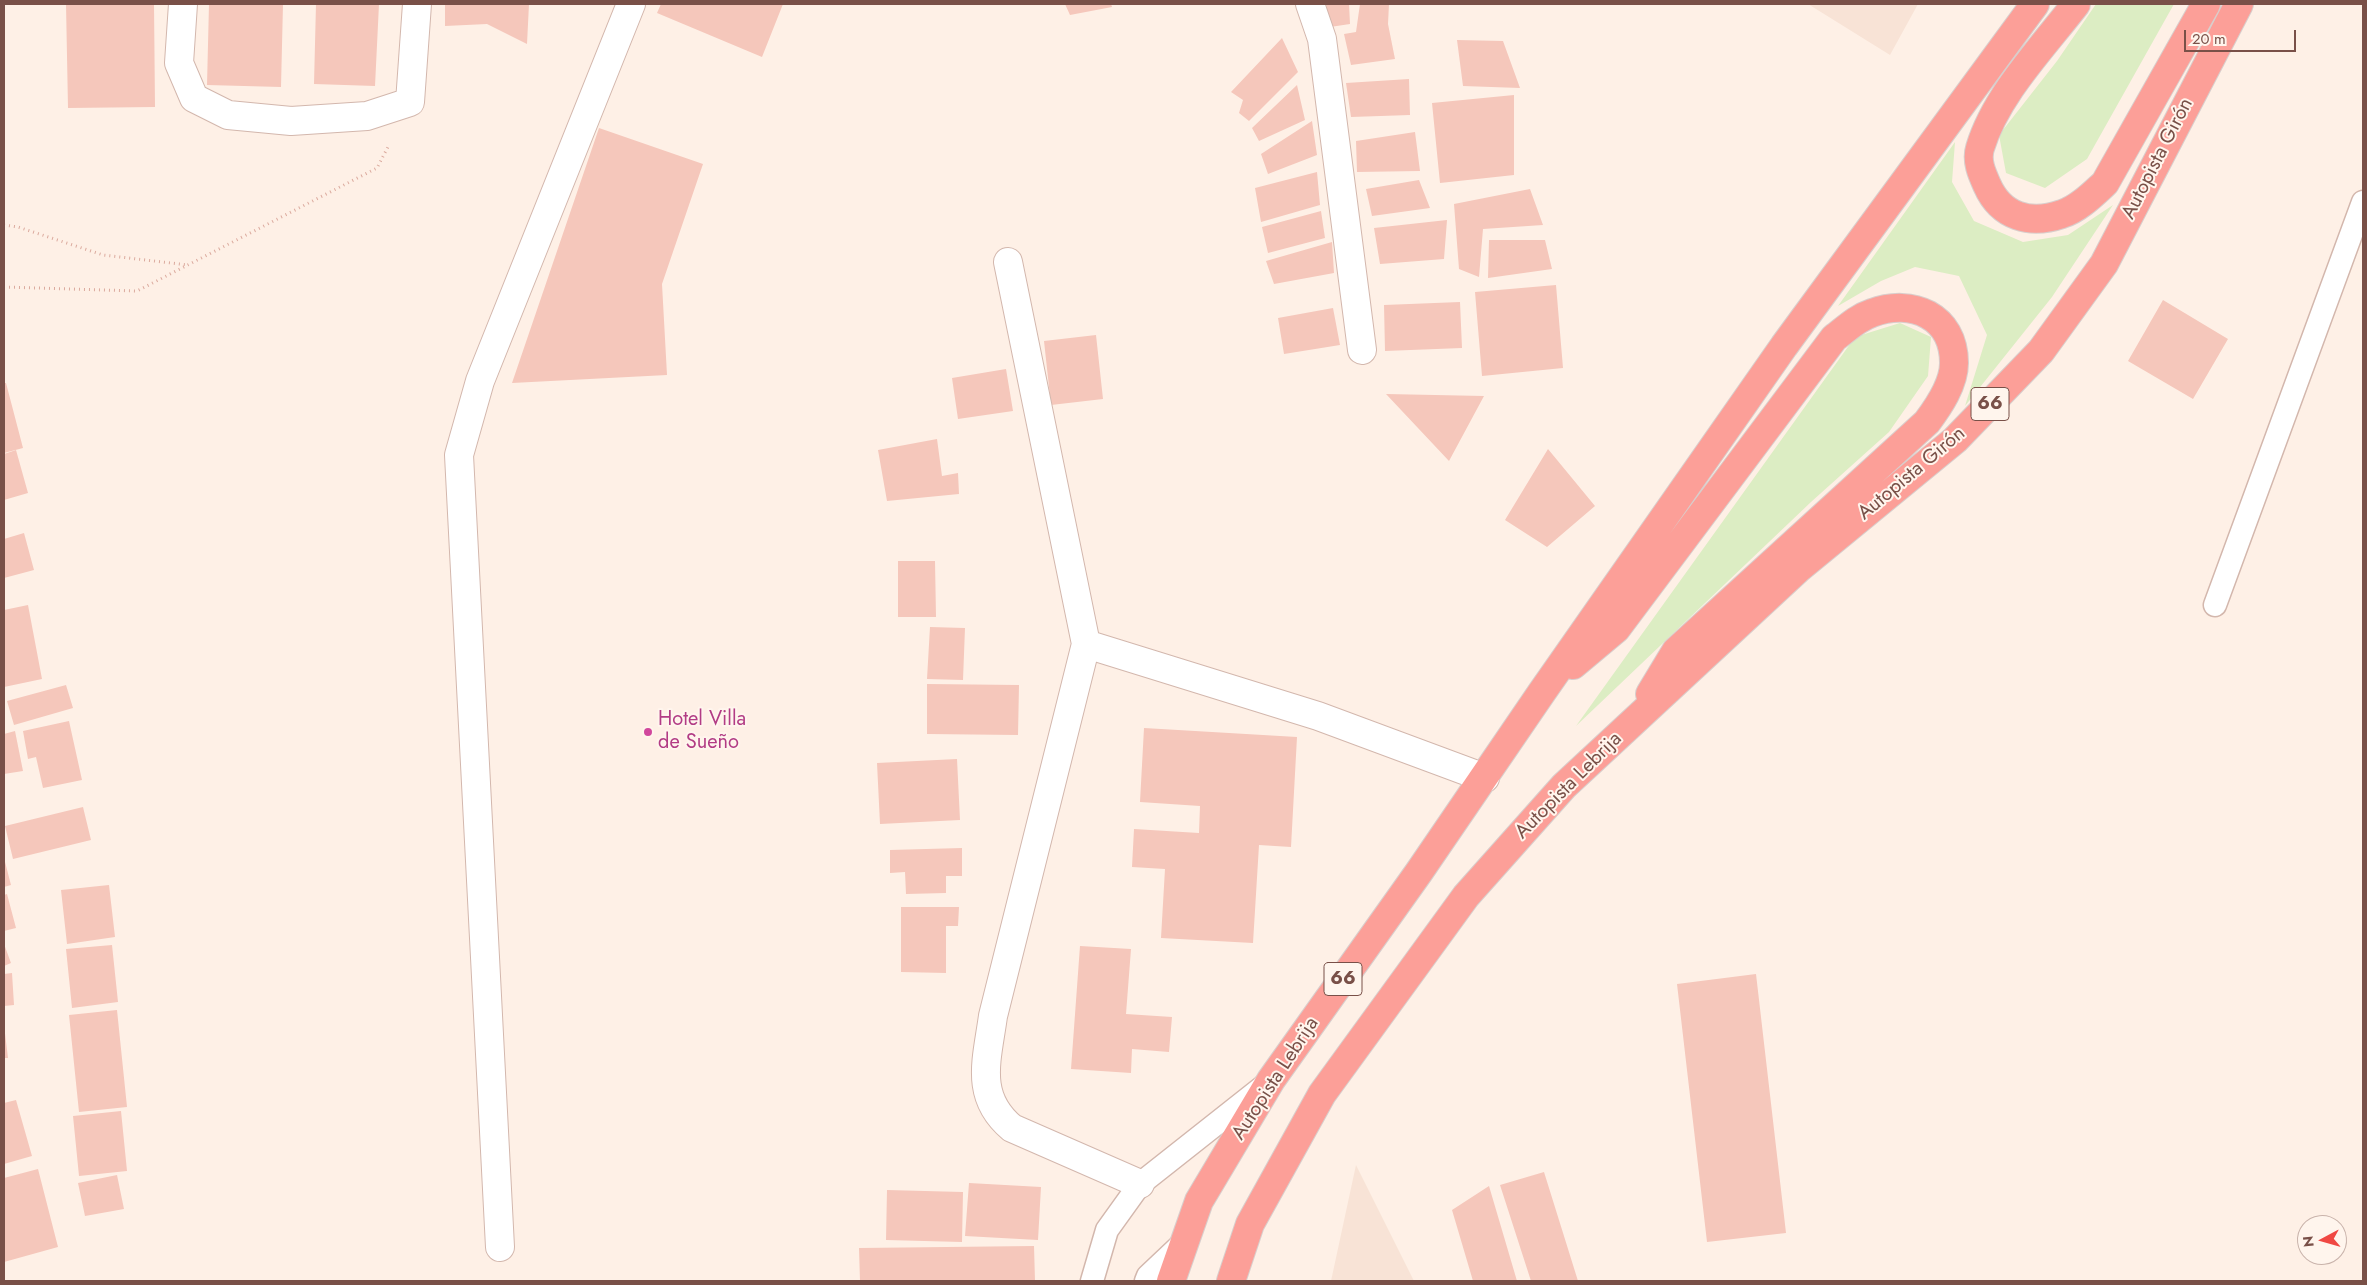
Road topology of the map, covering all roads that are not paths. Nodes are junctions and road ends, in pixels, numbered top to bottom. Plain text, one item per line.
1 (183, 4) edge
2 (416, 4) edge
3 (631, 4) edge
4 (1310, 4) edge
5 (2034, 4) edge
6 (2076, 4) edge
7 (2206, 4) edge
8 (2239, 4) edge
9 (2363, 202) edge
10 (1008, 262) dead end
11 (1362, 350) dead end
12 (2216, 604) dead end
13 (1086, 644) junction
14 (1542, 692) junction
15 (1636, 719) junction
16 (1485, 778) junction
17 (1271, 1080) junction
18 (1140, 1184) junction
19 (1185, 1242) junction
20 (500, 1247) dead end
21 (1092, 1281) edge
22 (1146, 1281) edge
23 (1171, 1281) edge
24 (1231, 1281) edge

1 - 2 street
3 - 20 street
4 - 11 street
5 - 14 highway, 66
6 - 7 highway
8 - 15 highway, Autopista Girón / 66
9 - 12 lane
10 - 13 street
13 - 16 street
13 - 18 street
14 - 15 highway
14 - 16 highway, Autopista Lebrija / 66
15 - 24 highway, Autopista Lebrija / 66
16 - 17 highway, Autopista Lebrija / 66
17 - 18 lane
17 - 19 highway, Autopista Lebrija / 66
18 - 21 lane
19 - 22 lane
19 - 23 highway, Autopista Lebrija / 66

